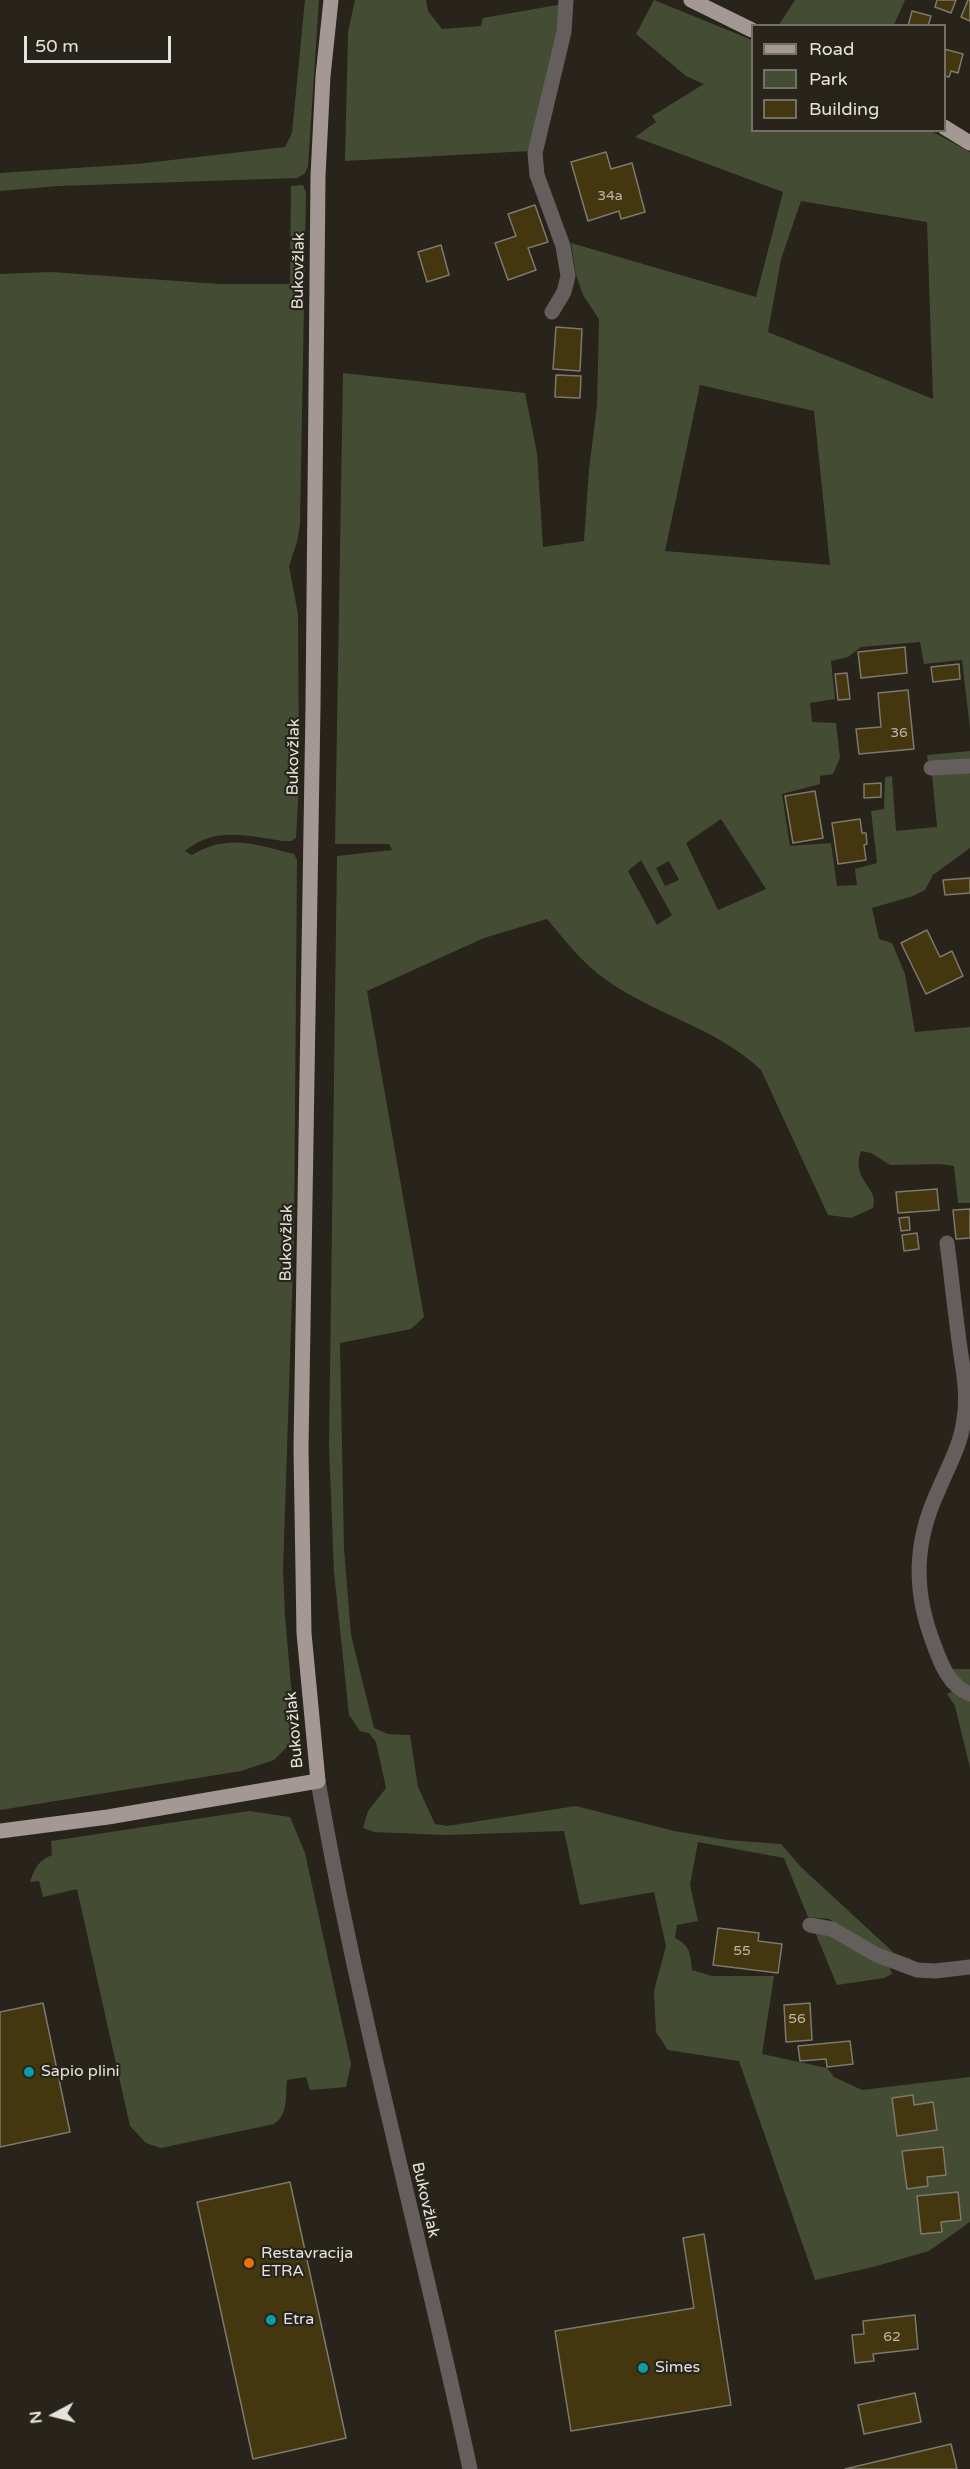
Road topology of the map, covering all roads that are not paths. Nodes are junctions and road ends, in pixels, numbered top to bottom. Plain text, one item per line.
1 (331, 0) edge
2 (566, 0) edge
3 (691, 0) edge
4 (751, 29) edge
5 (946, 128) edge
6 (970, 142) edge
7 (552, 312) dead end
8 (970, 766) edge
9 (931, 768) dead end
10 (947, 1243) dead end
11 (970, 1694) edge
12 (318, 1780) junction
13 (0, 1831) edge
14 (810, 1925) dead end
15 (970, 1967) edge
16 (470, 2469) edge

1 - 12 main road, Bukovžlak
2 - 7 street
3 - 4 main road
5 - 6 main road
8 - 9 street
10 - 11 street
12 - 13 main road
12 - 16 street, Bukovžlak
14 - 15 street

